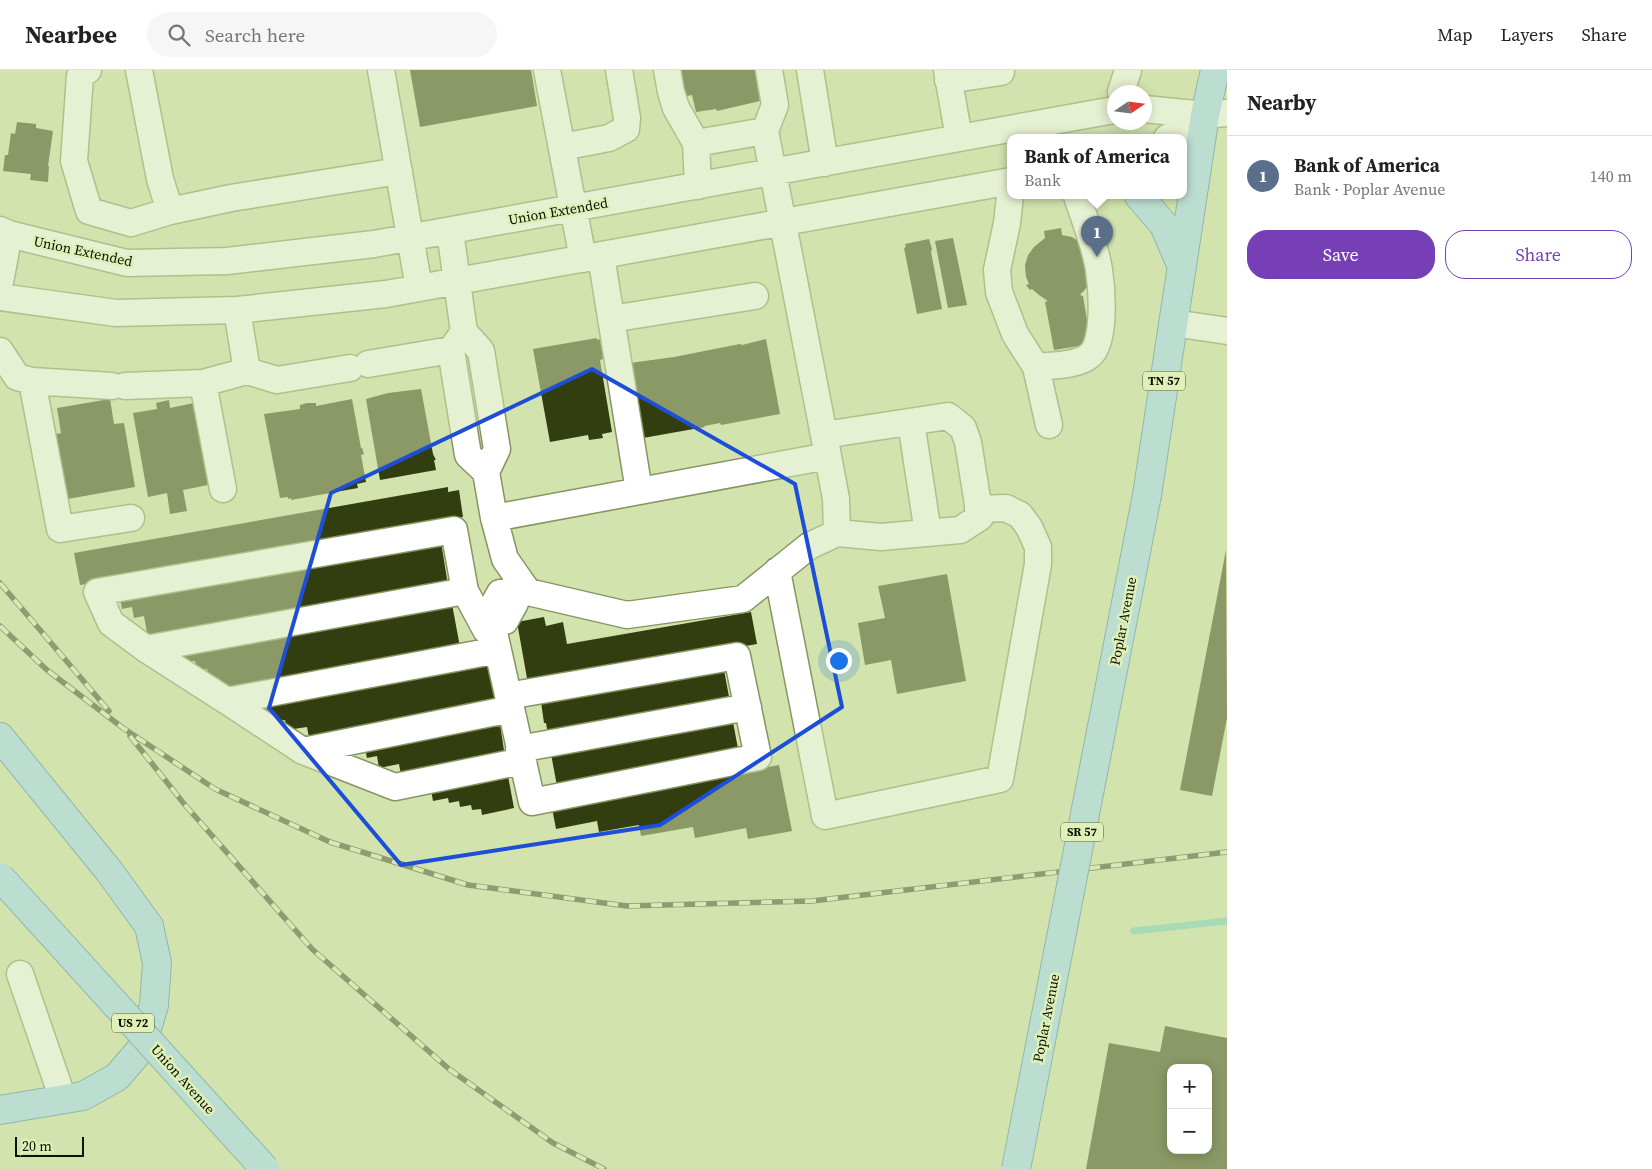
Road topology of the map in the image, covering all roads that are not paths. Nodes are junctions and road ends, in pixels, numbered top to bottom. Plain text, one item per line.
1 (88, 70) edge
2 (139, 70) edge
3 (381, 70) edge
4 (547, 70) edge
5 (619, 70) edge
6 (667, 70) edge
7 (768, 70) edge
8 (810, 70) edge
9 (1000, 70) edge
10 (1128, 70) edge
11 (1215, 70) edge
12 (948, 75) edge
13 (1123, 85) edge
14 (1152, 110) edge
15 (1107, 111) edge
16 (1216, 114) edge
17 (765, 131) junction
18 (1175, 134) edge
19 (959, 138) junction
20 (696, 143) junction
21 (562, 147) junction
22 (825, 163) junction
23 (399, 171) junction
24 (773, 172) junction
25 (1007, 183) edge
26 (698, 186) junction
27 (1010, 199) edge
28 (1078, 199) edge
29 (1141, 199) edge
30 (574, 208) junction
31 (170, 212) junction
32 (783, 223) junction
33 (450, 231) junction
34 (4, 232) edge
35 (411, 238) junction
36 (592, 257) junction
37 (1182, 268) junction
38 (458, 281) junction
39 (0, 282) edge
40 (419, 288) junction
41 (0, 296) edge
42 (755, 296) dead end
43 (237, 310) junction
44 (611, 319) junction
45 (1173, 323) junction
46 (1227, 331) edge
47 (457, 341) junction
48 (0, 351) edge
49 (1036, 366) junction
50 (247, 371) junction
51 (32, 381) junction
52 (203, 383) junction
53 (911, 422) junction
54 (1049, 425) dead end
55 (826, 445) junction
56 (223, 489) dead end
57 (639, 491) junction
58 (1147, 495) joint
59 (978, 509) junction
60 (131, 518) dead end
61 (494, 518) junction
62 (837, 533) junction
63 (928, 533) junction
64 (777, 571) junction
65 (515, 585) junction
66 (465, 590) junction
67 (492, 634) junction
68 (146, 649) junction
69 (227, 701) junction
70 (509, 703) junction
71 (748, 707) junction
72 (0, 737) edge
73 (303, 751) junction
74 (521, 755) junction
75 (0, 877) edge
76 (20, 974) dead end
77 (63, 1099) junction
78 (0, 1110) edge
79 (265, 1169) edge
80 (1016, 1169) edge

1 - 31 street
2 - 31 street
3 - 23 street
4 - 21 street
5 - 21 street
6 - 20 street
7 - 17 street
8 - 22 street
9 - 12 street
10 - 13 street
11 - 16 main road, Poplar Avenue / TN 57
12 - 19 street
14 - 16 street
15 - 19 street, Union Extended
16 - 18 street
16 - 37 main road, Poplar Avenue / TN 57
17 - 20 street
17 - 24 street
19 - 22 street, Union Extended
20 - 26 street
21 - 30 street
22 - 24 street, Union Extended
23 - 31 street
23 - 35 street
24 - 26 street, Union Extended
24 - 32 street
25 - 32 street
26 - 30 street, Union Extended
27 - 49 street
28 - 49 street
29 - 37 main road
30 - 33 street, Union Extended
30 - 36 street
32 - 36 street
32 - 55 street
33 - 35 street, Union Extended
33 - 38 street
34 - 35 street, Union Extended
34 - 39 street
35 - 40 street
36 - 38 street
36 - 44 street
37 - 45 main road, Poplar Avenue / TN 57
38 - 40 street
38 - 47 street
40 - 43 street
41 - 43 street
42 - 44 street
43 - 50 street
44 - 57 street
45 - 46 street
45 - 58 main road, Poplar Avenue / TN 57
47 - 50 street
47 - 61 street
48 - 51 street
49 - 54 street
50 - 52 street
51 - 52 street
51 - 60 street
52 - 56 street
53 - 55 street
53 - 59 street
53 - 63 street
55 - 57 street
55 - 62 street
57 - 61 street
58 - 80 main road, Poplar Avenue / SR 57, bridge
59 - 63 street
59 - 64 street
61 - 65 street
62 - 63 street
62 - 64 street
64 - 65 street
65 - 67 street
66 - 67 street
66 - 68 street
66 - 68 street
67 - 69 street
67 - 70 street
68 - 69 street
69 - 73 street
70 - 71 street
70 - 73 street
70 - 74 street
71 - 74 street
71 - 74 street
72 - 77 main road
73 - 74 street
75 - 79 main road, Union Avenue / US 72, bridge
76 - 77 street
77 - 78 main road

